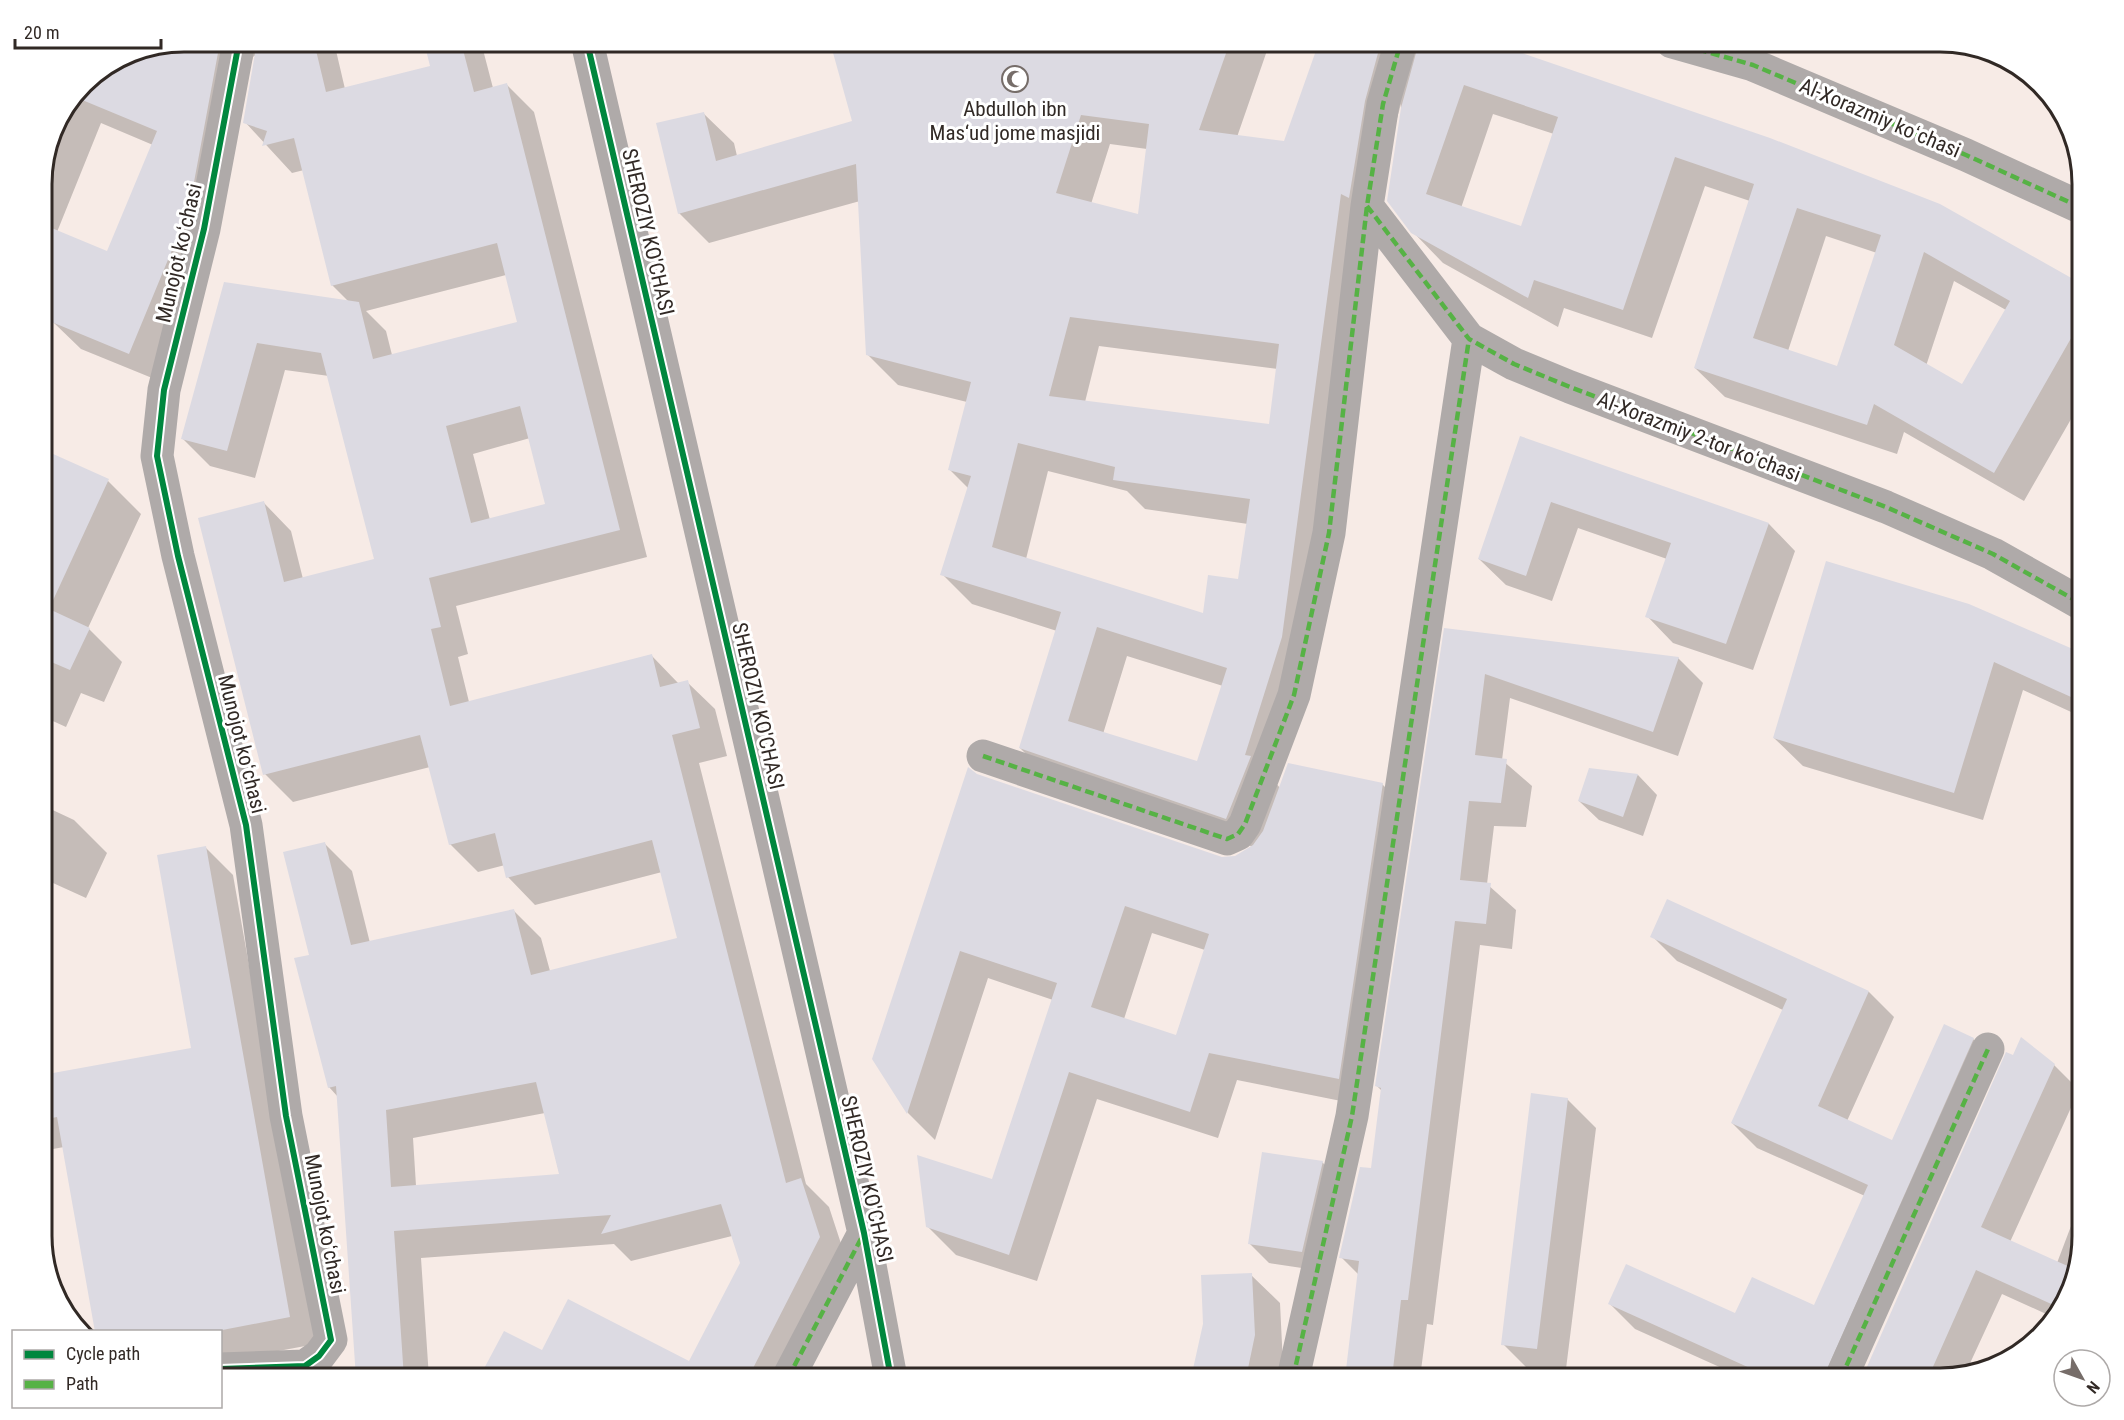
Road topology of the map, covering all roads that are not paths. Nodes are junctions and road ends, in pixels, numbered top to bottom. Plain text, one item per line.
1 (1398, 52) edge
2 (1709, 52) edge
3 (237, 53) edge
4 (590, 53) edge
5 (2072, 203) edge
6 (1367, 206) junction
7 (1469, 339) junction
8 (2072, 598) edge
9 (983, 756) dead end
10 (1988, 1049) dead end
11 (864, 1233) junction
12 (248, 1368) edge
13 (793, 1368) edge
14 (889, 1368) edge
15 (1295, 1368) edge
16 (1845, 1368) edge

1 - 6 street
2 - 5 street, Al-Xorazmiy koʻchasi
3 - 12 street, Munojot koʻchasi
4 - 11 street, SHEROZIY KO'CHASI
6 - 7 street, Al-Xorazmiy 2-tor koʻchasi
6 - 9 street
7 - 8 street, Al-Xorazmiy 2-tor koʻchasi
7 - 15 street
10 - 16 street
11 - 13 street
11 - 14 street, SHEROZIY KO'CHASI

